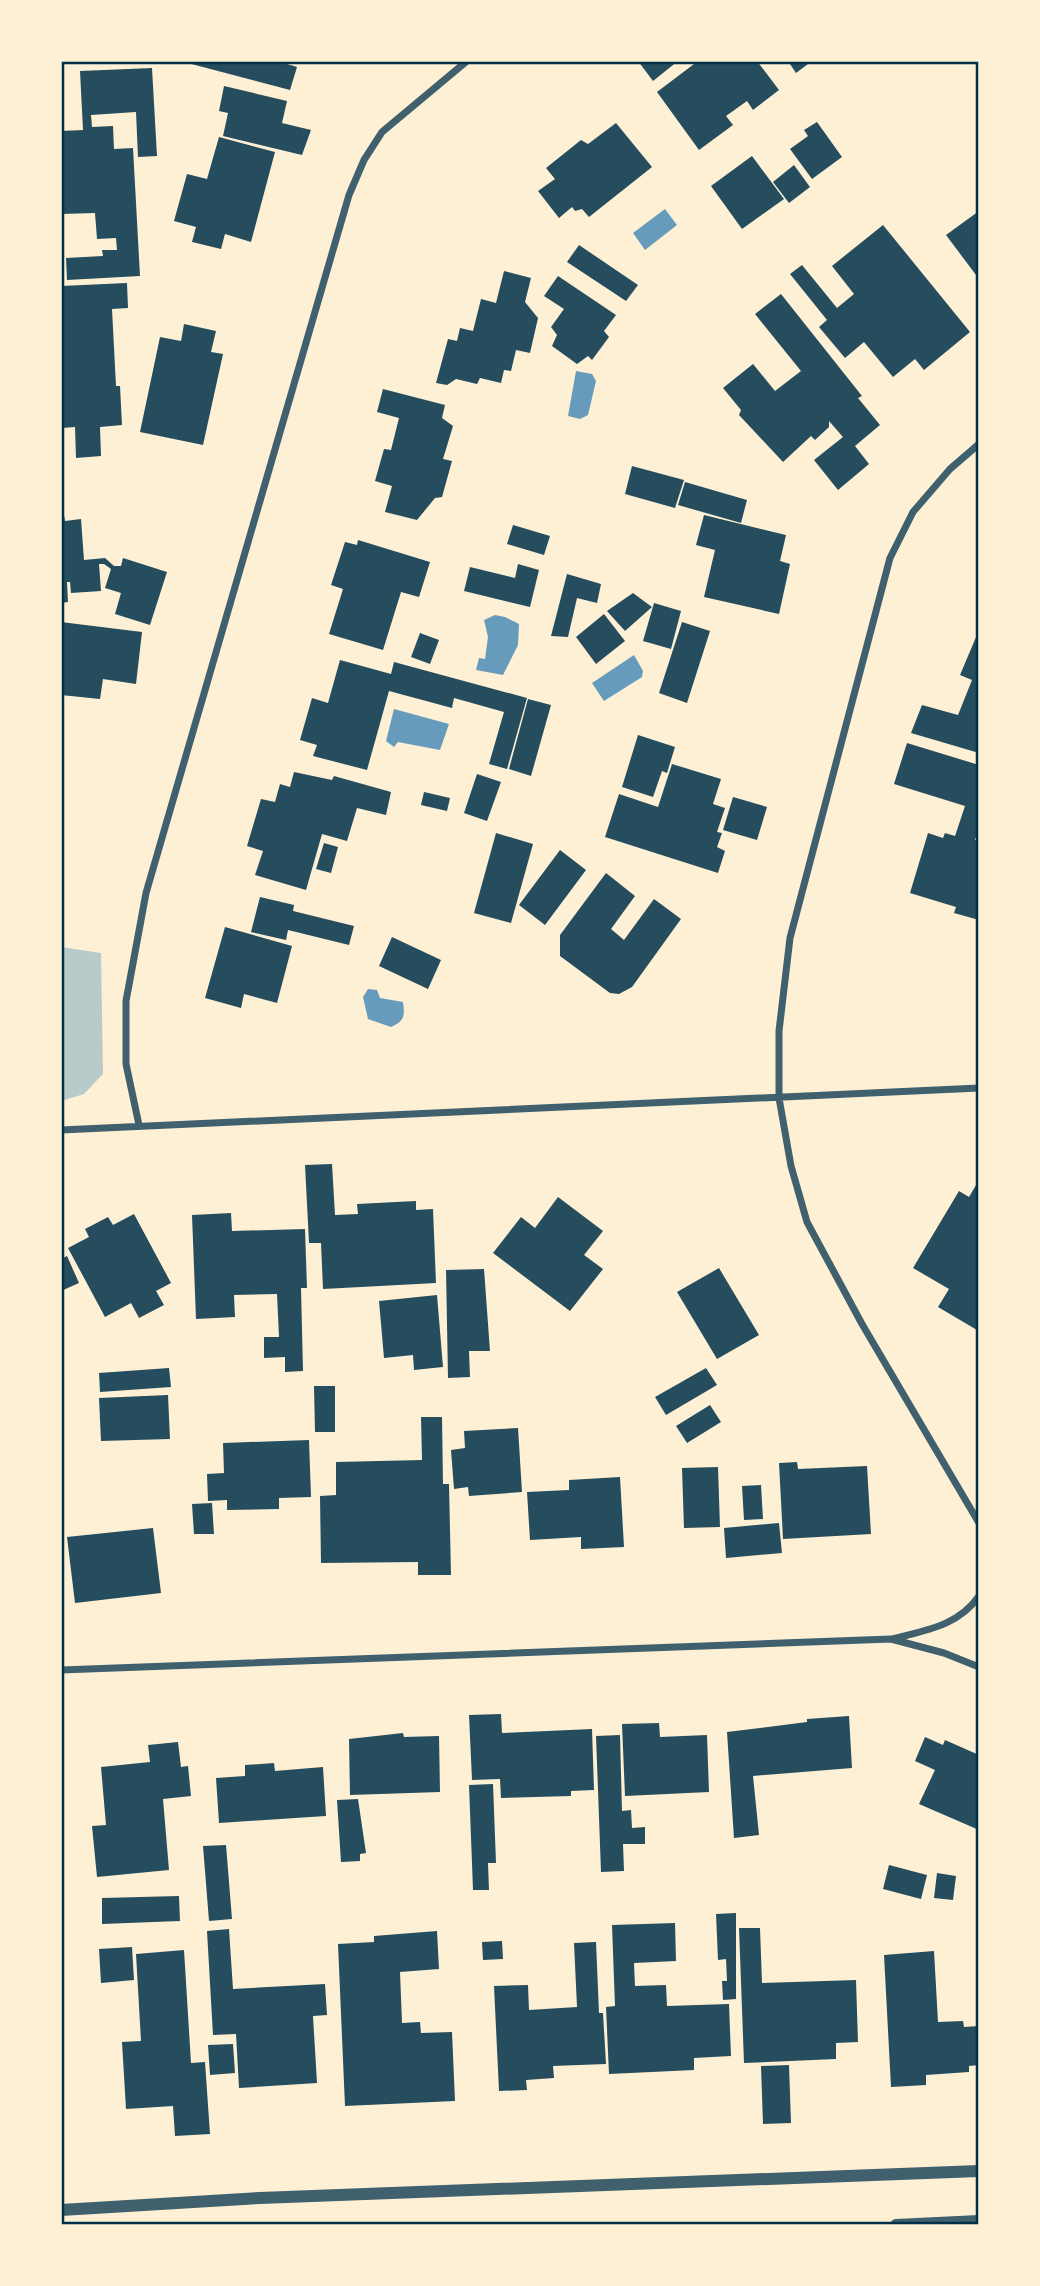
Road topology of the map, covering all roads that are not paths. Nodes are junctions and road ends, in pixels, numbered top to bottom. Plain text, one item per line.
1 (467, 61) edge
2 (979, 444) edge
3 (979, 1088) edge
4 (779, 1098) junction
5 (139, 1125) junction
6 (61, 1130) edge
7 (979, 1522) edge
8 (979, 1596) edge
9 (891, 1639) junction
10 (979, 1667) edge
11 (61, 1670) edge
12 (979, 2171) edge
13 (61, 2210) edge
14 (979, 2221) edge
15 (896, 2225) edge

1 - 5 street
2 - 4 street
3 - 4 street
4 - 5 street
4 - 7 street
5 - 6 street
8 - 9 street
9 - 10 street
9 - 11 street
12 - 13 street
14 - 15 street

